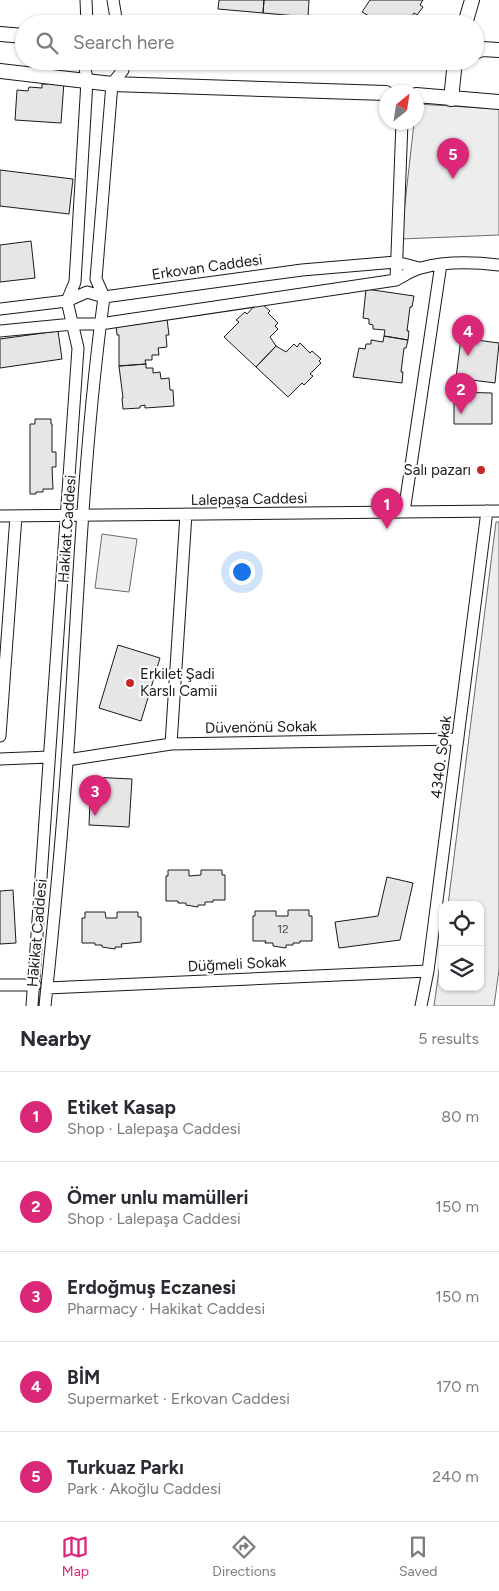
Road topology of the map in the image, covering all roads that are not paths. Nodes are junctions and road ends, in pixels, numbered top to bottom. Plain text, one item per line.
1 (86, 0) edge
2 (113, 0) edge
3 (472, 0) edge
4 (87, 15) edge
5 (116, 15) edge
6 (468, 15) edge
7 (0, 34) edge
8 (15, 35) edge
9 (484, 49) edge
10 (499, 50) edge
11 (85, 70) edge
12 (123, 70) edge
13 (454, 70) edge
14 (0, 71) edge
15 (87, 81) junction
16 (112, 84) junction
17 (379, 93) edge
18 (424, 96) edge
19 (451, 99) junction
20 (499, 102) edge
21 (402, 130) edge
22 (396, 262) junction
23 (441, 264) junction
24 (499, 265) edge
25 (420, 268) junction
26 (396, 280) junction
27 (104, 297) junction
28 (66, 301) junction
29 (0, 309) edge
30 (73, 324) junction
31 (100, 324) junction
32 (0, 331) edge
33 (486, 511) junction
34 (499, 511) edge
35 (404, 512) junction
36 (186, 514) junction
37 (83, 515) junction
38 (0, 516) edge
39 (16, 516) junction
40 (67, 516) junction
41 (0, 736) edge
42 (458, 739) junction
43 (171, 744) junction
44 (49, 757) junction
45 (0, 759) edge
46 (67, 760) junction
47 (428, 970) junction
48 (0, 985) edge
49 (35, 985) junction
50 (47, 988) junction
51 (32, 1006) edge
52 (45, 1006) edge
53 (421, 1006) edge

1 - 4 street
2 - 5 street
3 - 6 street
7 - 8 street
9 - 10 street
11 - 15 street
12 - 16 street, Hakikat Caddesi
13 - 19 street
14 - 15 street
15 - 16 street
15 - 28 street
16 - 17 street
16 - 27 street, Hakikat Caddesi
18 - 19 street
19 - 20 street
21 - 22 street
22 - 25 street, Erkovan Caddesi
22 - 26 street
22 - 27 street, Erkovan Caddesi
23 - 24 street, Erkovan Caddesi
23 - 25 street, Erkovan Caddesi
23 - 35 street
25 - 26 street, Erkovan Caddesi
26 - 31 street, Erkovan Caddesi
27 - 28 street, Erkovan Caddesi
27 - 31 street, Hakikat Caddesi
28 - 29 street, Erkovan Caddesi
28 - 30 street, Hakikat Caddesi
30 - 31 street, Erkovan Caddesi
30 - 32 street, Erkovan Caddesi
30 - 40 street, Hakikat Caddesi
31 - 37 street, Hakikat Caddesi
33 - 34 street, Lalepaşa Caddesi
33 - 35 street, Lalepaşa Caddesi
33 - 42 street, 4340. Sokak
35 - 36 street, Lalepaşa Caddesi
36 - 37 street, Lalepaşa Caddesi
36 - 43 street
37 - 40 street, Lalepaşa Caddesi
37 - 46 street, Hakikat Caddesi
38 - 39 street, Lalepaşa Caddesi
39 - 40 street, Lalepaşa Caddesi
39 - 41 street
40 - 44 street, Hakikat Caddesi
42 - 43 street, Düvenönü Sokak
42 - 47 street, 4340. Sokak
43 - 46 street, Düvenönü Sokak
44 - 45 street
44 - 49 street, Hakikat Caddesi
46 - 50 street, Hakikat Caddesi
47 - 50 street, Düğmeli Sokak
47 - 53 street, 4340. Sokak
48 - 49 street
49 - 51 street, Hakikat Caddesi
50 - 52 street, Hakikat Caddesi

